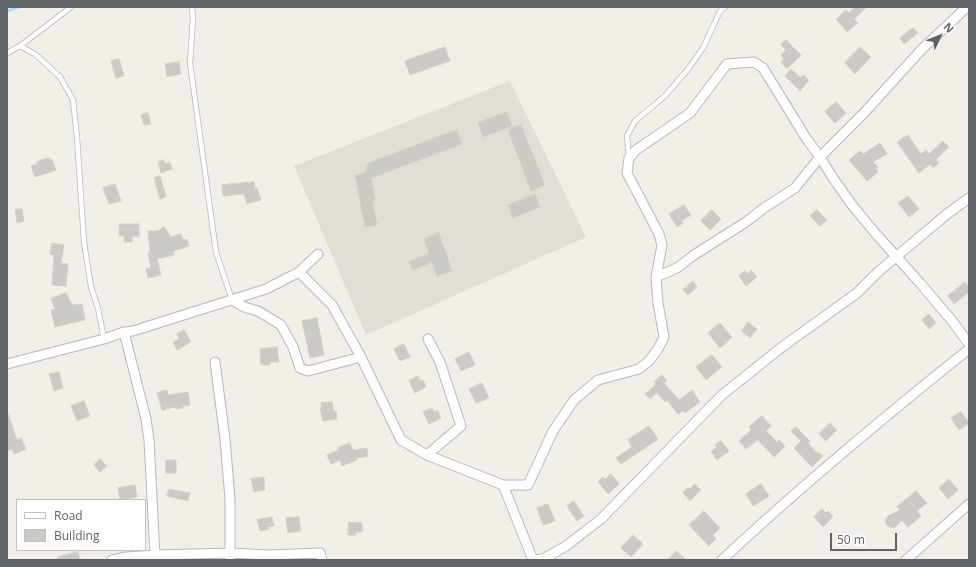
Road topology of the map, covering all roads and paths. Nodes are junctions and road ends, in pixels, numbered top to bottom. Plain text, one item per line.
1 (71, 7) edge
2 (192, 7) edge
3 (725, 7) edge
4 (967, 7) edge
5 (20, 46) junction
6 (7, 52) edge
7 (820, 157) junction
8 (629, 158) junction
9 (969, 198) edge
10 (318, 254) dead end
11 (897, 257) junction
12 (299, 272) junction
13 (656, 277) junction
14 (232, 300) junction
15 (124, 332) junction
16 (104, 338) junction
17 (428, 339) dead end
18 (969, 344) edge
19 (969, 349) edge
20 (361, 357) junction
21 (215, 362) dead end
22 (7, 364) edge
23 (426, 455) junction
24 (503, 485) junction
25 (969, 504) edge
26 (155, 555) junction
27 (231, 556) edge
28 (112, 560) edge
29 (322, 560) edge
30 (532, 560) edge
31 (536, 560) edge
32 (722, 560) edge
33 (906, 560) edge

1 - 5 lane
2 - 14 lane
3 - 8 lane
4 - 7 street
5 - 6 lane
5 - 16 lane
7 - 8 street
7 - 11 street
7 - 13 street
8 - 13 street
9 - 11 street
10 - 12 street
11 - 18 street
11 - 31 street
12 - 14 street
12 - 20 street
13 - 24 street
14 - 15 street
14 - 20 street
15 - 16 street
15 - 26 street
16 - 22 street
17 - 23 street
19 - 32 street
20 - 23 street
21 - 27 street
23 - 24 street
24 - 30 street
25 - 33 street
26 - 27 street
26 - 28 street
27 - 29 street

